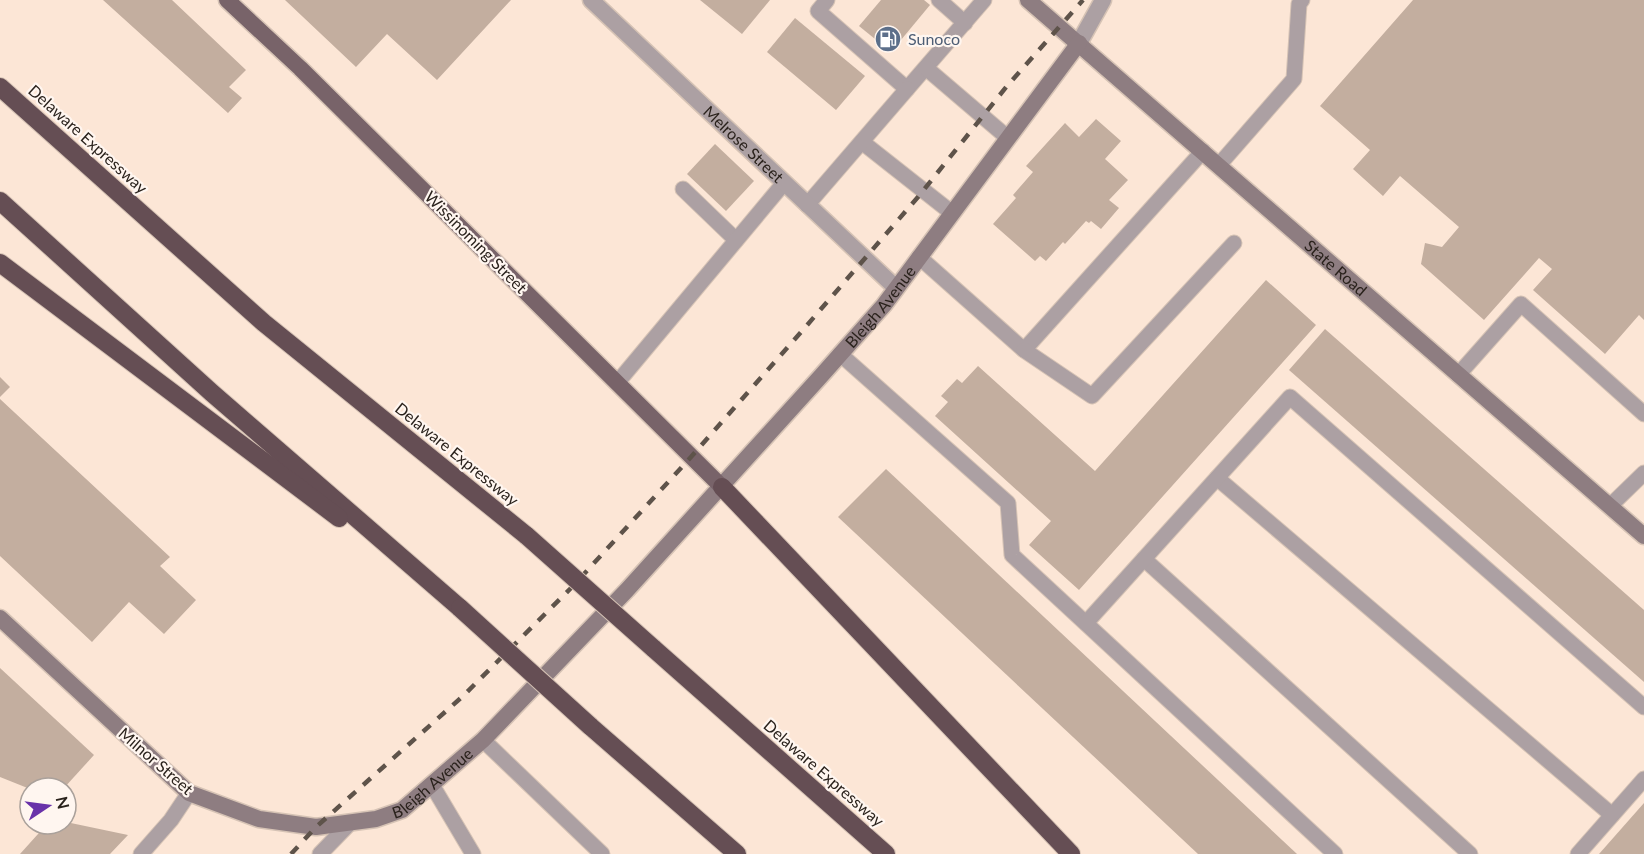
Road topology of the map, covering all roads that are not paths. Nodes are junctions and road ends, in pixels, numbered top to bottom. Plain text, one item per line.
1 (227, 0) edge
2 (591, 0) edge
3 (827, 0) edge
4 (939, 0) edge
5 (984, 0) edge
6 (1028, 0) edge
7 (1103, 0) edge
8 (1302, 0) edge
9 (965, 23) junction
10 (1079, 43) junction
11 (926, 68) junction
12 (0, 87) edge
13 (907, 89) junction
14 (1008, 138) junction
15 (862, 142) junction
16 (1203, 151) junction
17 (1219, 165) junction
18 (784, 183) junction
19 (683, 189) dead end
20 (0, 201) edge
21 (807, 205) junction
22 (952, 213) junction
23 (736, 240) junction
24 (1234, 243) dead end
25 (919, 257) junction
26 (0, 263) edge
27 (896, 288) junction
28 (1024, 350) junction
29 (840, 354) junction
30 (1458, 375) junction
31 (617, 383) junction
32 (1644, 414) edge
33 (1644, 474) edge
34 (1217, 478) junction
35 (722, 487) junction
36 (1610, 506) junction
37 (1644, 536) edge
38 (1144, 559) junction
39 (460, 608) junction
40 (0, 618) edge
41 (1086, 623) junction
42 (1644, 707) edge
43 (483, 741) junction
44 (1644, 779) edge
45 (432, 785) junction
46 (189, 793) junction
47 (1612, 815) junction
48 (349, 824) junction
49 (141, 854) edge
50 (320, 854) edge
51 (473, 854) edge
52 (603, 854) edge
53 (737, 854) edge
54 (886, 854) edge
55 (1071, 854) edge
56 (1335, 854) edge
57 (1470, 854) edge
58 (1578, 854) edge

1 - 31 main road, Wissinoming Street
2 - 18 street, Melrose Street
3 - 13 lane
4 - 9 lane
5 - 9 lane
6 - 10 main road, State Road
7 - 10 street, Bleigh Avenue
8 - 17 lane
9 - 11 lane
10 - 14 main road, Bleigh Avenue
10 - 16 main road, State Road
11 - 13 lane
11 - 14 lane
12 - 54 highway, Delaware Expressway, bridge
13 - 15 lane
14 - 22 main road, Bleigh Avenue
15 - 21 lane
15 - 22 lane
16 - 17 main road, State Road
16 - 28 lane
17 - 30 main road, State Road
18 - 21 street, Melrose Street
18 - 23 lane
19 - 23 lane
20 - 39 highway
21 - 27 street, Melrose Street
22 - 25 main road, Bleigh Avenue
23 - 31 lane
24 - 28 lane
25 - 27 main road, Bleigh Avenue
25 - 28 lane
26 - 39 highway
27 - 29 main road, Bleigh Avenue
29 - 35 main road, Bleigh Avenue
29 - 41 lane
30 - 32 lane
30 - 36 main road, State Road
31 - 35 main road, Wissinoming Street
33 - 36 lane
34 - 38 lane
34 - 42 lane
34 - 47 lane
35 - 43 main road, Bleigh Avenue
35 - 55 highway
36 - 37 main road, State Road
38 - 41 lane
38 - 57 lane
39 - 53 highway, bridge
40 - 46 main road, Milnor Street
41 - 56 lane
43 - 45 main road, Bleigh Avenue
43 - 52 lane
44 - 47 lane
45 - 48 main road, Bleigh Avenue
45 - 51 lane
46 - 48 main road, Milnor Street
46 - 49 lane
47 - 58 lane
48 - 50 lane

